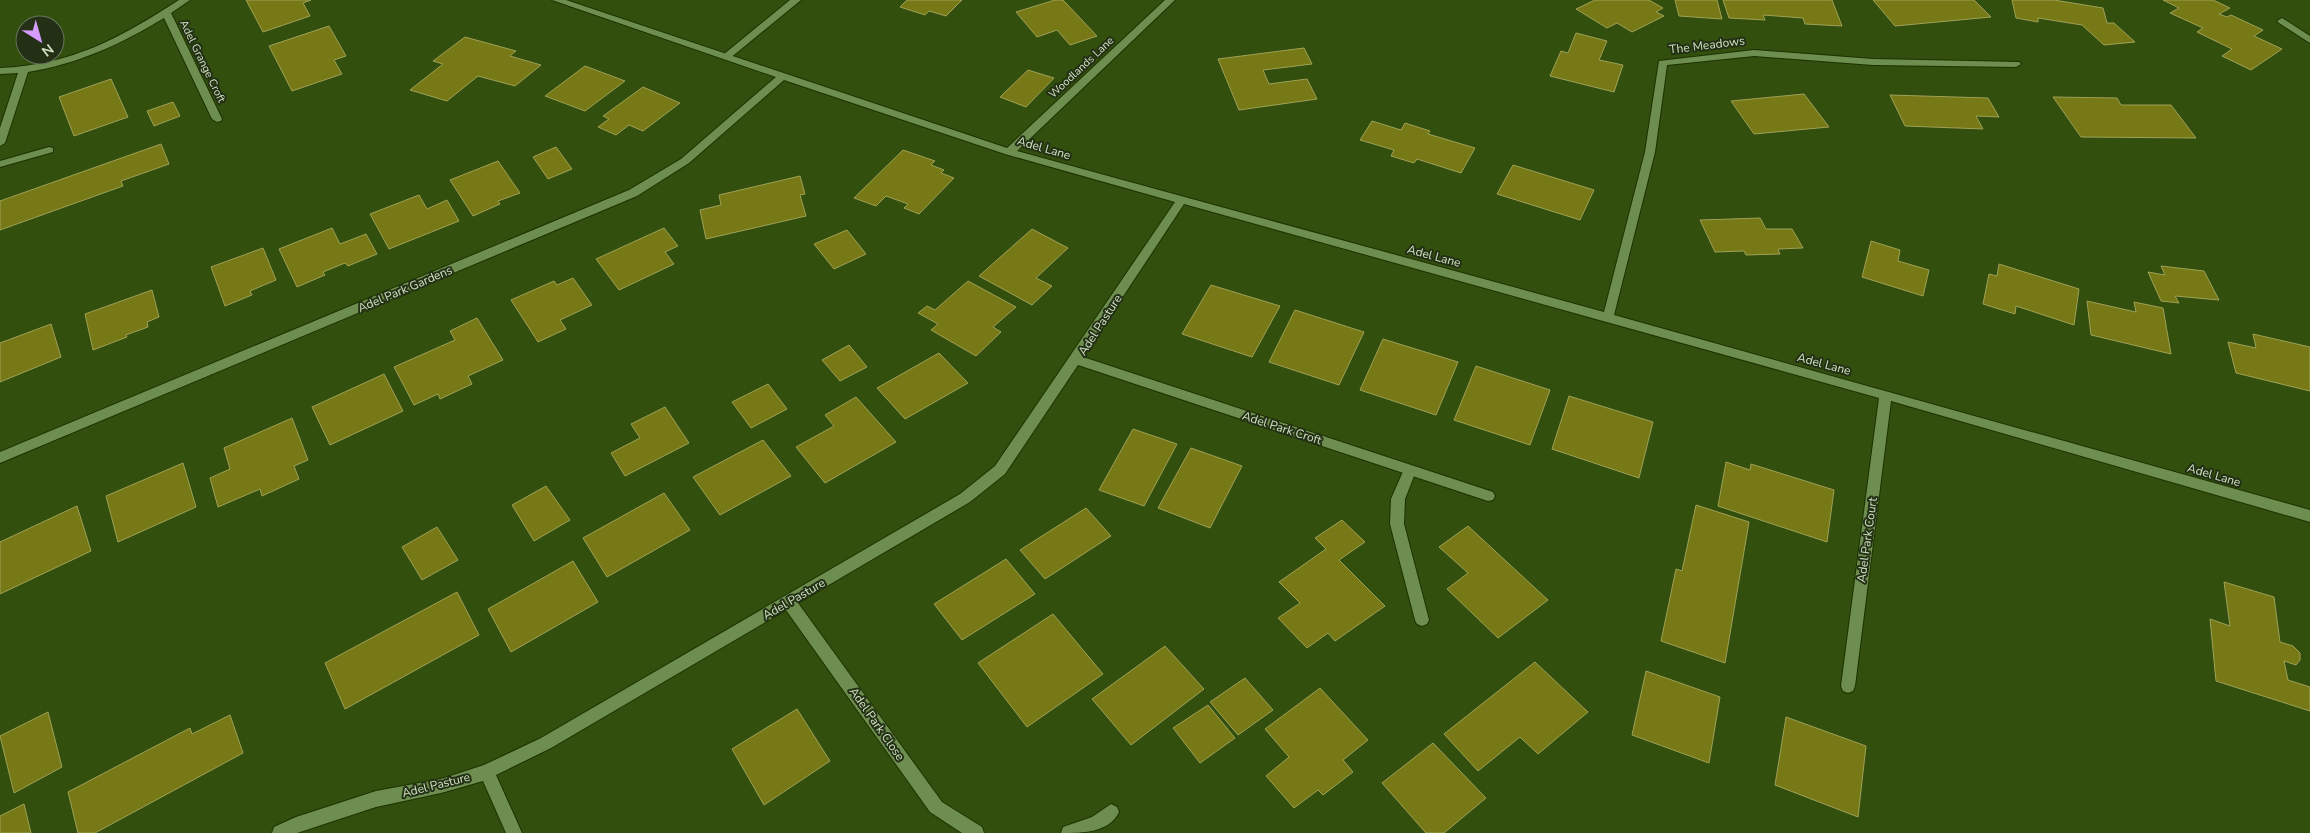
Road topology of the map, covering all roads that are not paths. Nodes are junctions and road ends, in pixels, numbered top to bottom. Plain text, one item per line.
1 (185, 0) edge
2 (557, 0) edge
3 (796, 0) edge
4 (1170, 0) edge
5 (166, 13) junction
6 (2282, 21) dead end
7 (2310, 40) edge
8 (726, 57) junction
9 (2016, 64) dead end
10 (0, 71) edge
11 (24, 71) junction
12 (783, 76) junction
13 (217, 119) dead end
14 (0, 143) edge
15 (49, 150) dead end
16 (1009, 152) junction
17 (0, 164) edge
18 (1181, 201) junction
19 (1608, 318) junction
20 (1076, 360) junction
21 (1886, 395) junction
22 (0, 458) edge
23 (1410, 471) junction
24 (1488, 496) dead end
25 (2310, 516) edge
26 (789, 602) junction
27 (1422, 620) dead end
28 (1848, 686) dead end
29 (487, 772) junction
30 (1111, 812) dead end
31 (280, 833) edge
32 (514, 833) edge
33 (976, 833) edge
34 (1069, 833) edge

1 - 5 street
2 - 8 street, Adel Lane
3 - 8 street
4 - 16 street, Woodlands Lane
5 - 11 street
5 - 13 street, Adel Grange Croft
6 - 7 street
8 - 12 street, Adel Lane
9 - 19 street, The Meadows
10 - 11 street
11 - 14 street
12 - 16 street, Adel Lane
12 - 22 street, Adel Park Gardens
15 - 17 street
16 - 18 street, Adel Lane
18 - 19 street, Adel Lane
18 - 20 street, Adel Pasture
19 - 21 street, Adel Lane
20 - 23 street, Adel Park Croft
20 - 26 street, Adel Pasture
21 - 25 street, Adel Lane
21 - 28 street, Adel Park Court
23 - 24 street, Adel Park Croft
23 - 27 street
26 - 29 street, Adel Pasture
26 - 33 street, Adel Park Close
29 - 31 street, Adel Pasture
29 - 32 street
30 - 34 street

